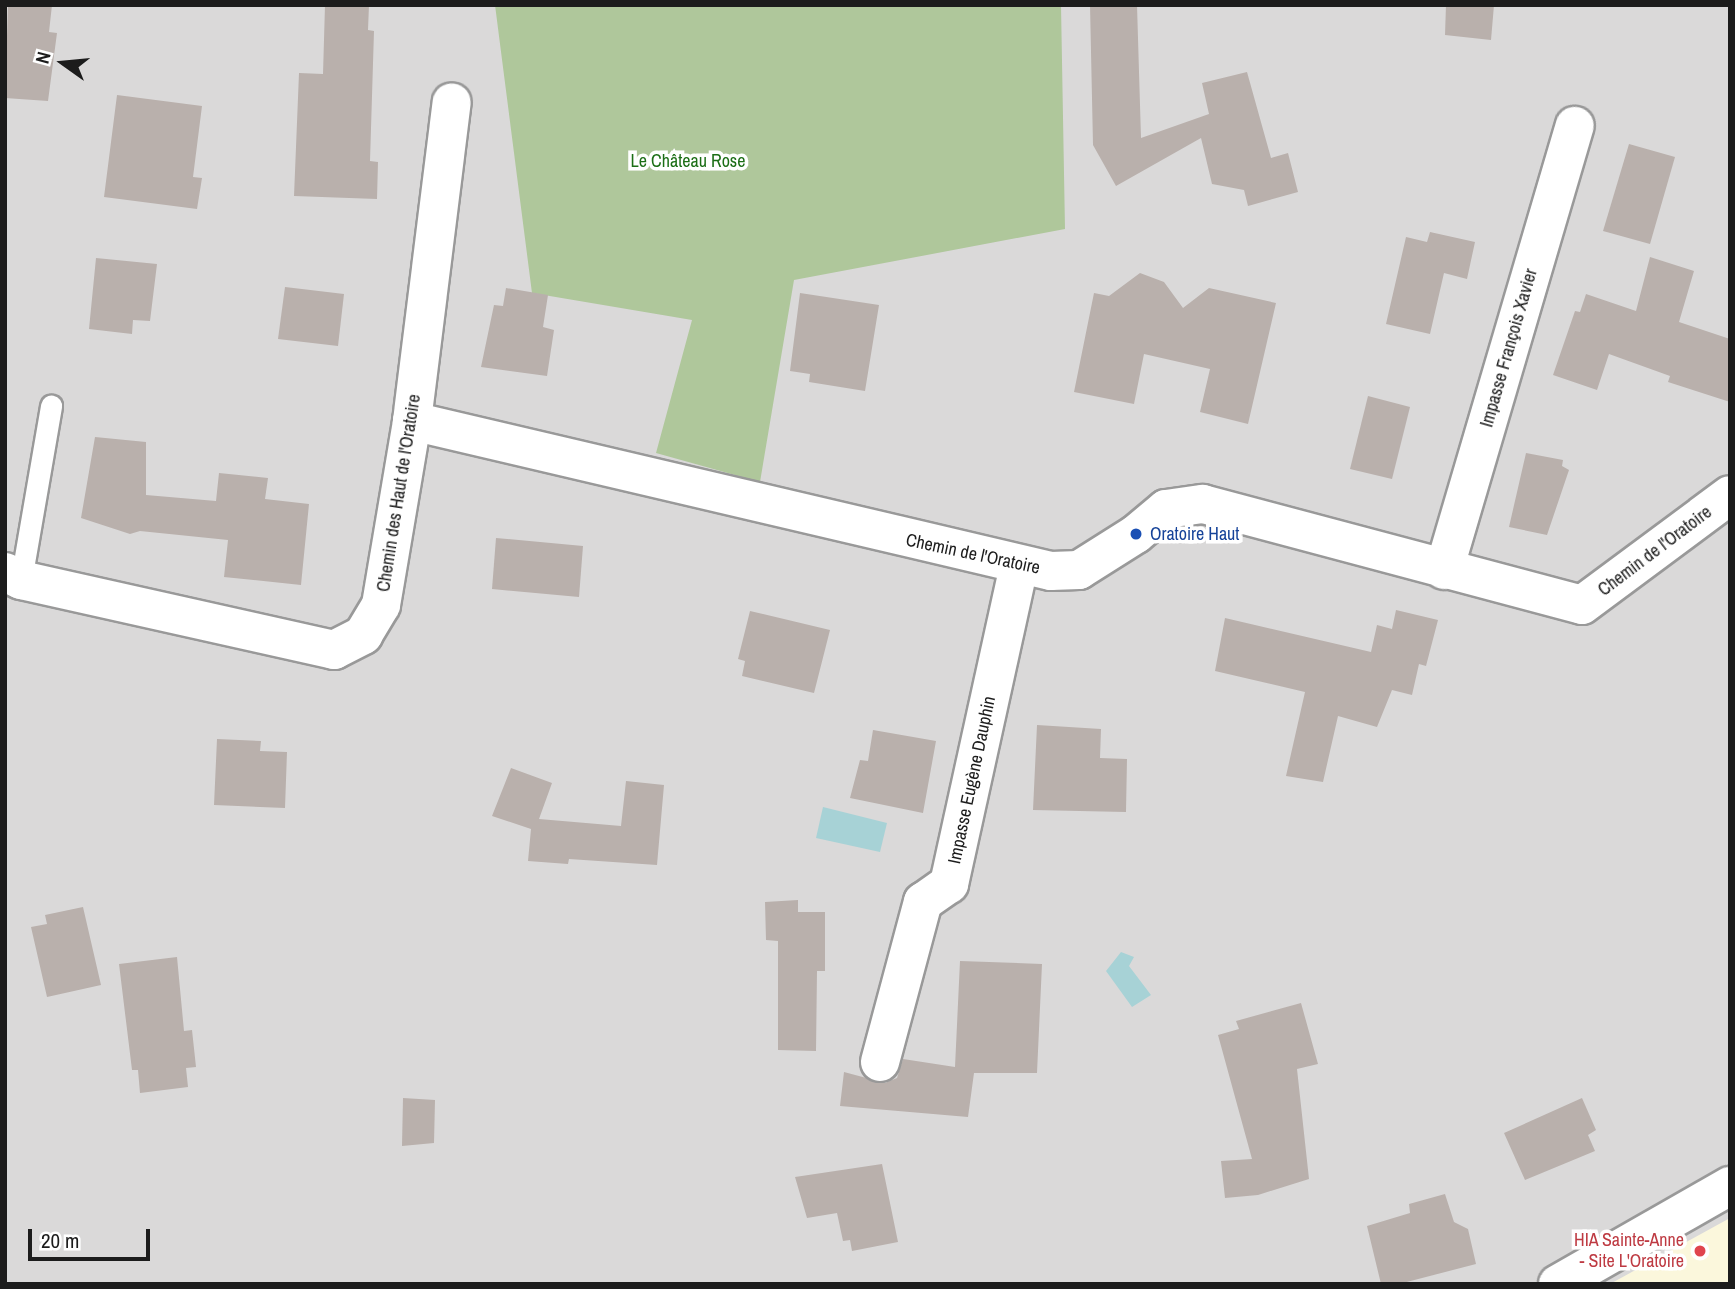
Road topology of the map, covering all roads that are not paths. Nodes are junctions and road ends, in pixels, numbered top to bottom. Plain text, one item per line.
1 (452, 102) dead end
2 (1575, 126) dead end
3 (51, 406) dead end
4 (412, 421) junction
5 (1730, 495) edge
6 (1019, 566) junction
7 (1444, 570) junction
8 (13, 576) edge
9 (880, 1062) dead end
10 (1730, 1186) edge
11 (1558, 1284) edge

1 - 4 street, Chemin des Haut de l'Oratoire
2 - 7 street, Impasse François Xavier
3 - 8 lane
4 - 6 street, Chemin de l'Oratoire
4 - 8 street, Chemin des Haut de l'Oratoire
5 - 7 street, Chemin de l'Oratoire
6 - 7 street, Chemin de l'Oratoire
6 - 9 street, Impasse Eugène Dauphin
10 - 11 street

